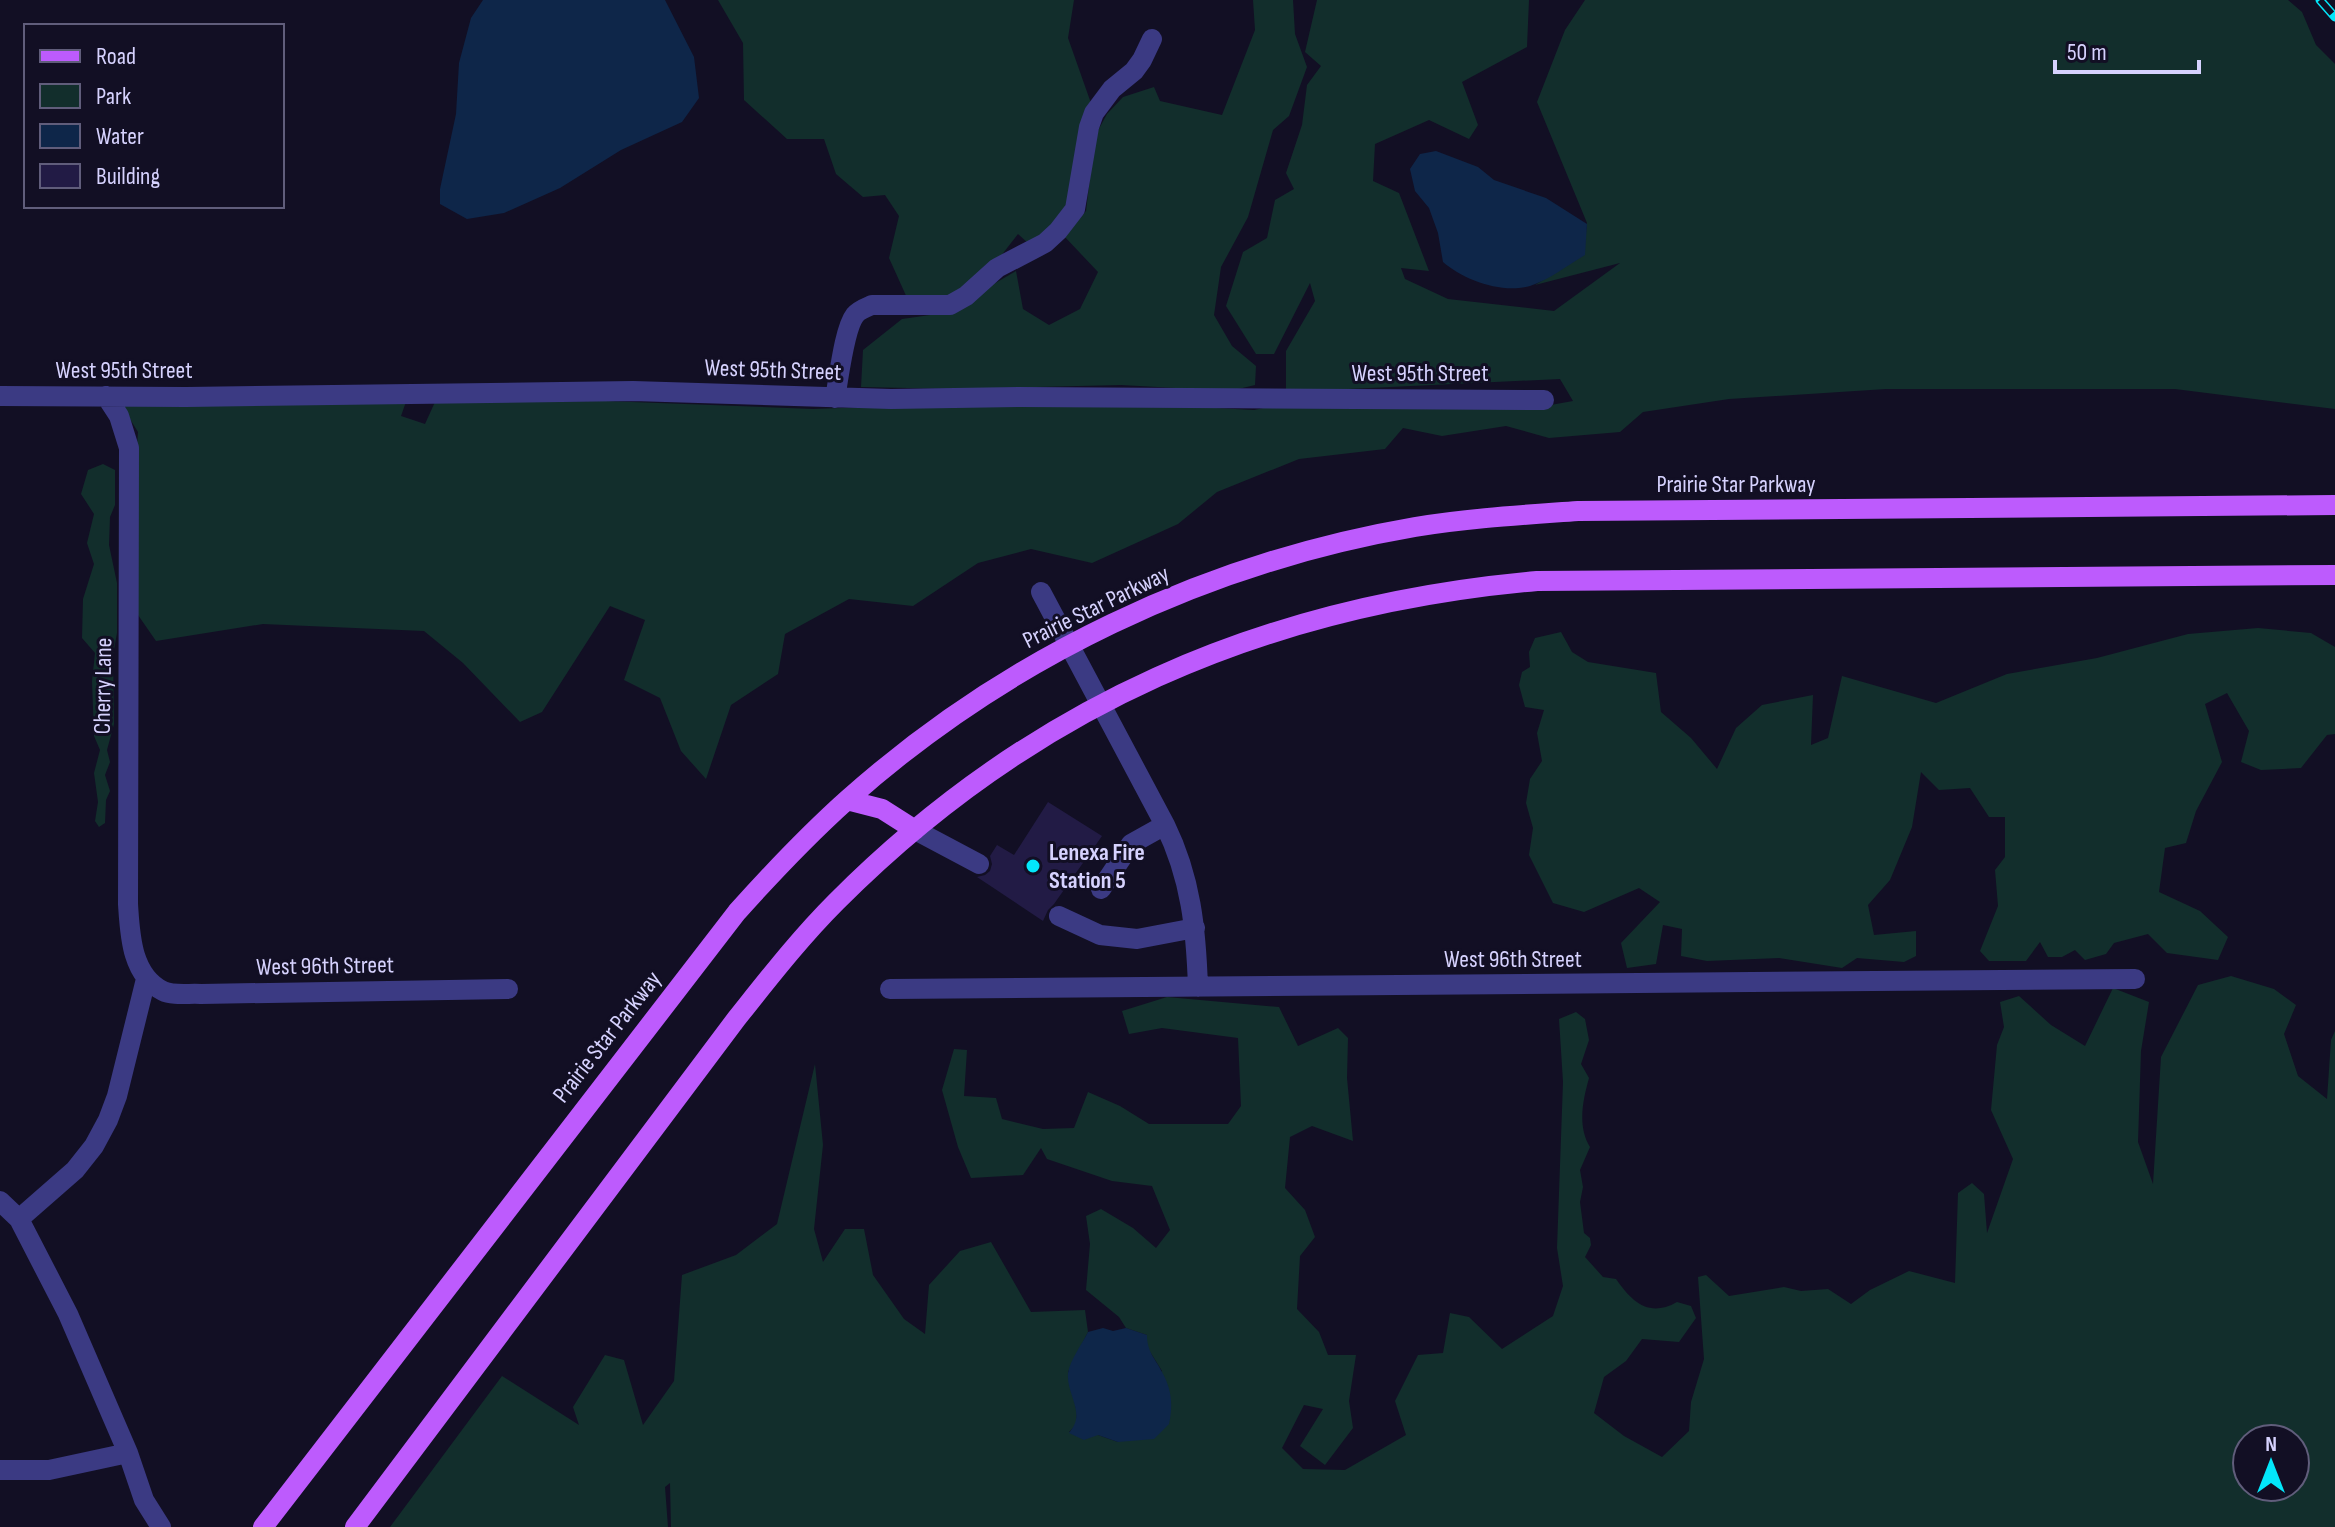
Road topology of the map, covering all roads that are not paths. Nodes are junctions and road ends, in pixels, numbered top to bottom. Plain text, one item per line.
1 (1152, 39) dead end
2 (0, 396) edge
3 (106, 396) junction
4 (835, 398) junction
5 (1544, 400) dead end
6 (2335, 505) edge
7 (2335, 575) edge
8 (1041, 592) dead end
9 (1069, 644) junction
10 (1101, 704) junction
11 (847, 800) junction
12 (1165, 825) junction
13 (915, 830) junction
14 (979, 864) dead end
15 (1101, 889) dead end
16 (1059, 916) dead end
17 (1195, 928) junction
18 (146, 979) junction
19 (2135, 979) dead end
20 (1198, 987) junction
21 (508, 989) dead end
22 (890, 989) dead end
23 (0, 1201) edge
24 (19, 1219) junction
25 (128, 1453) junction
26 (0, 1470) edge
27 (161, 1527) edge
28 (263, 1527) edge
29 (355, 1527) edge

1 - 4 street
2 - 3 street, West 95th Street
3 - 4 street, West 95th Street
3 - 18 street, Cherry Lane
4 - 5 street, West 95th Street
6 - 9 main road, Prairie Star Parkway
7 - 10 main road
8 - 9 street
9 - 10 street
9 - 11 main road, Prairie Star Parkway
10 - 12 street
10 - 13 main road
11 - 13 main road
11 - 28 main road, Prairie Star Parkway
12 - 15 street
12 - 17 street
13 - 14 street
13 - 29 main road
16 - 17 street
17 - 20 street
18 - 21 street, West 96th Street
18 - 24 street
19 - 20 street, West 96th Street
20 - 22 street, West 96th Street
23 - 24 street
24 - 25 street
25 - 26 street
25 - 27 street

